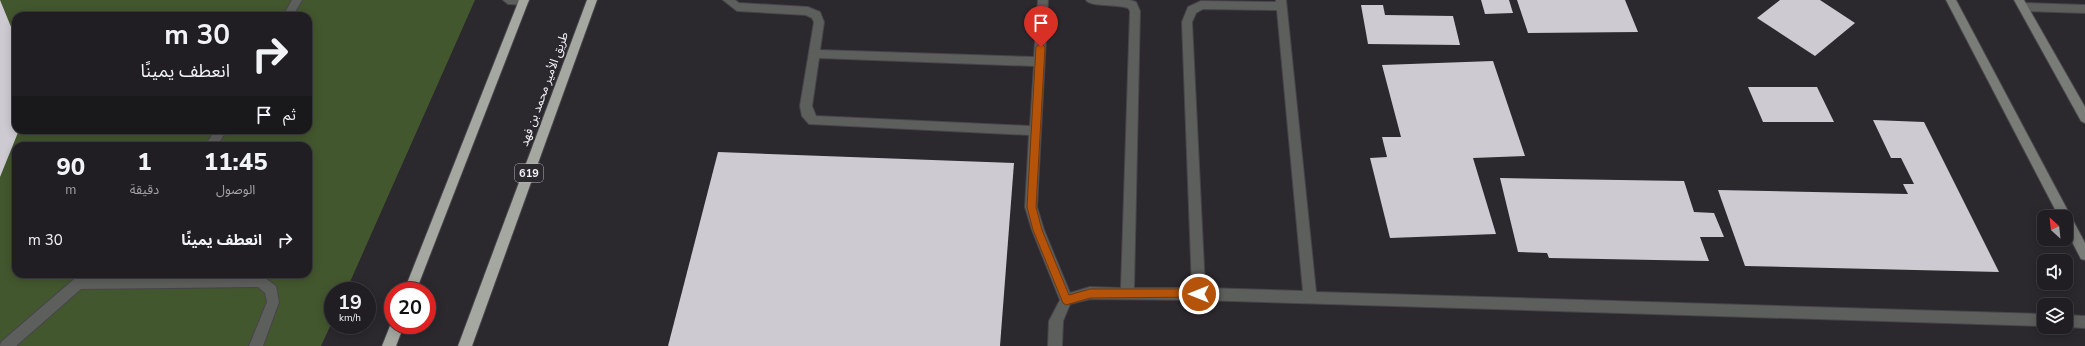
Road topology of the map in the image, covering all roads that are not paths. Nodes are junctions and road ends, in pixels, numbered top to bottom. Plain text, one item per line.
1 (297, 0) edge
2 (508, 0) edge
3 (592, 0) edge
4 (728, 0) edge
5 (1043, 0) edge
6 (1091, 0) edge
7 (1951, 0) edge
8 (524, 1) edge
9 (1281, 3) edge
10 (2021, 4) edge
11 (2085, 9) edge
12 (290, 12) edge
13 (815, 54) junction
14 (1040, 62) junction
15 (2085, 118) edge
16 (1036, 131) junction
17 (2062, 210) edge
18 (2073, 231) edge
19 (2085, 254) edge
20 (85, 278) edge
21 (195, 278) edge
22 (414, 282) edge
23 (79, 283) junction
24 (1127, 294) junction
25 (1199, 294) junction
26 (1310, 298) junction
27 (1066, 300) junction
28 (2037, 320) edge
29 (2073, 321) edge
30 (2085, 322) edge
31 (394, 334) edge
32 (6, 346) edge
33 (256, 346) edge
34 (389, 346) edge
35 (465, 346) edge
36 (1055, 346) edge

1 - 12 street
2 - 8 street
3 - 35 highway, طريق الأمير محمد بن فهد / 619
4 - 13 street
5 - 14 street
6 - 24 street
7 - 17 street
8 - 22 highway
9 - 25 street
9 - 26 street
10 - 11 street
10 - 15 street
13 - 14 street
13 - 16 street
14 - 16 street
16 - 27 street
18 - 19 street
20 - 23 street
21 - 23 street
21 - 33 street
23 - 32 street
24 - 25 street
24 - 27 street
25 - 26 street
26 - 28 street
27 - 36 street
29 - 30 street
31 - 34 highway

